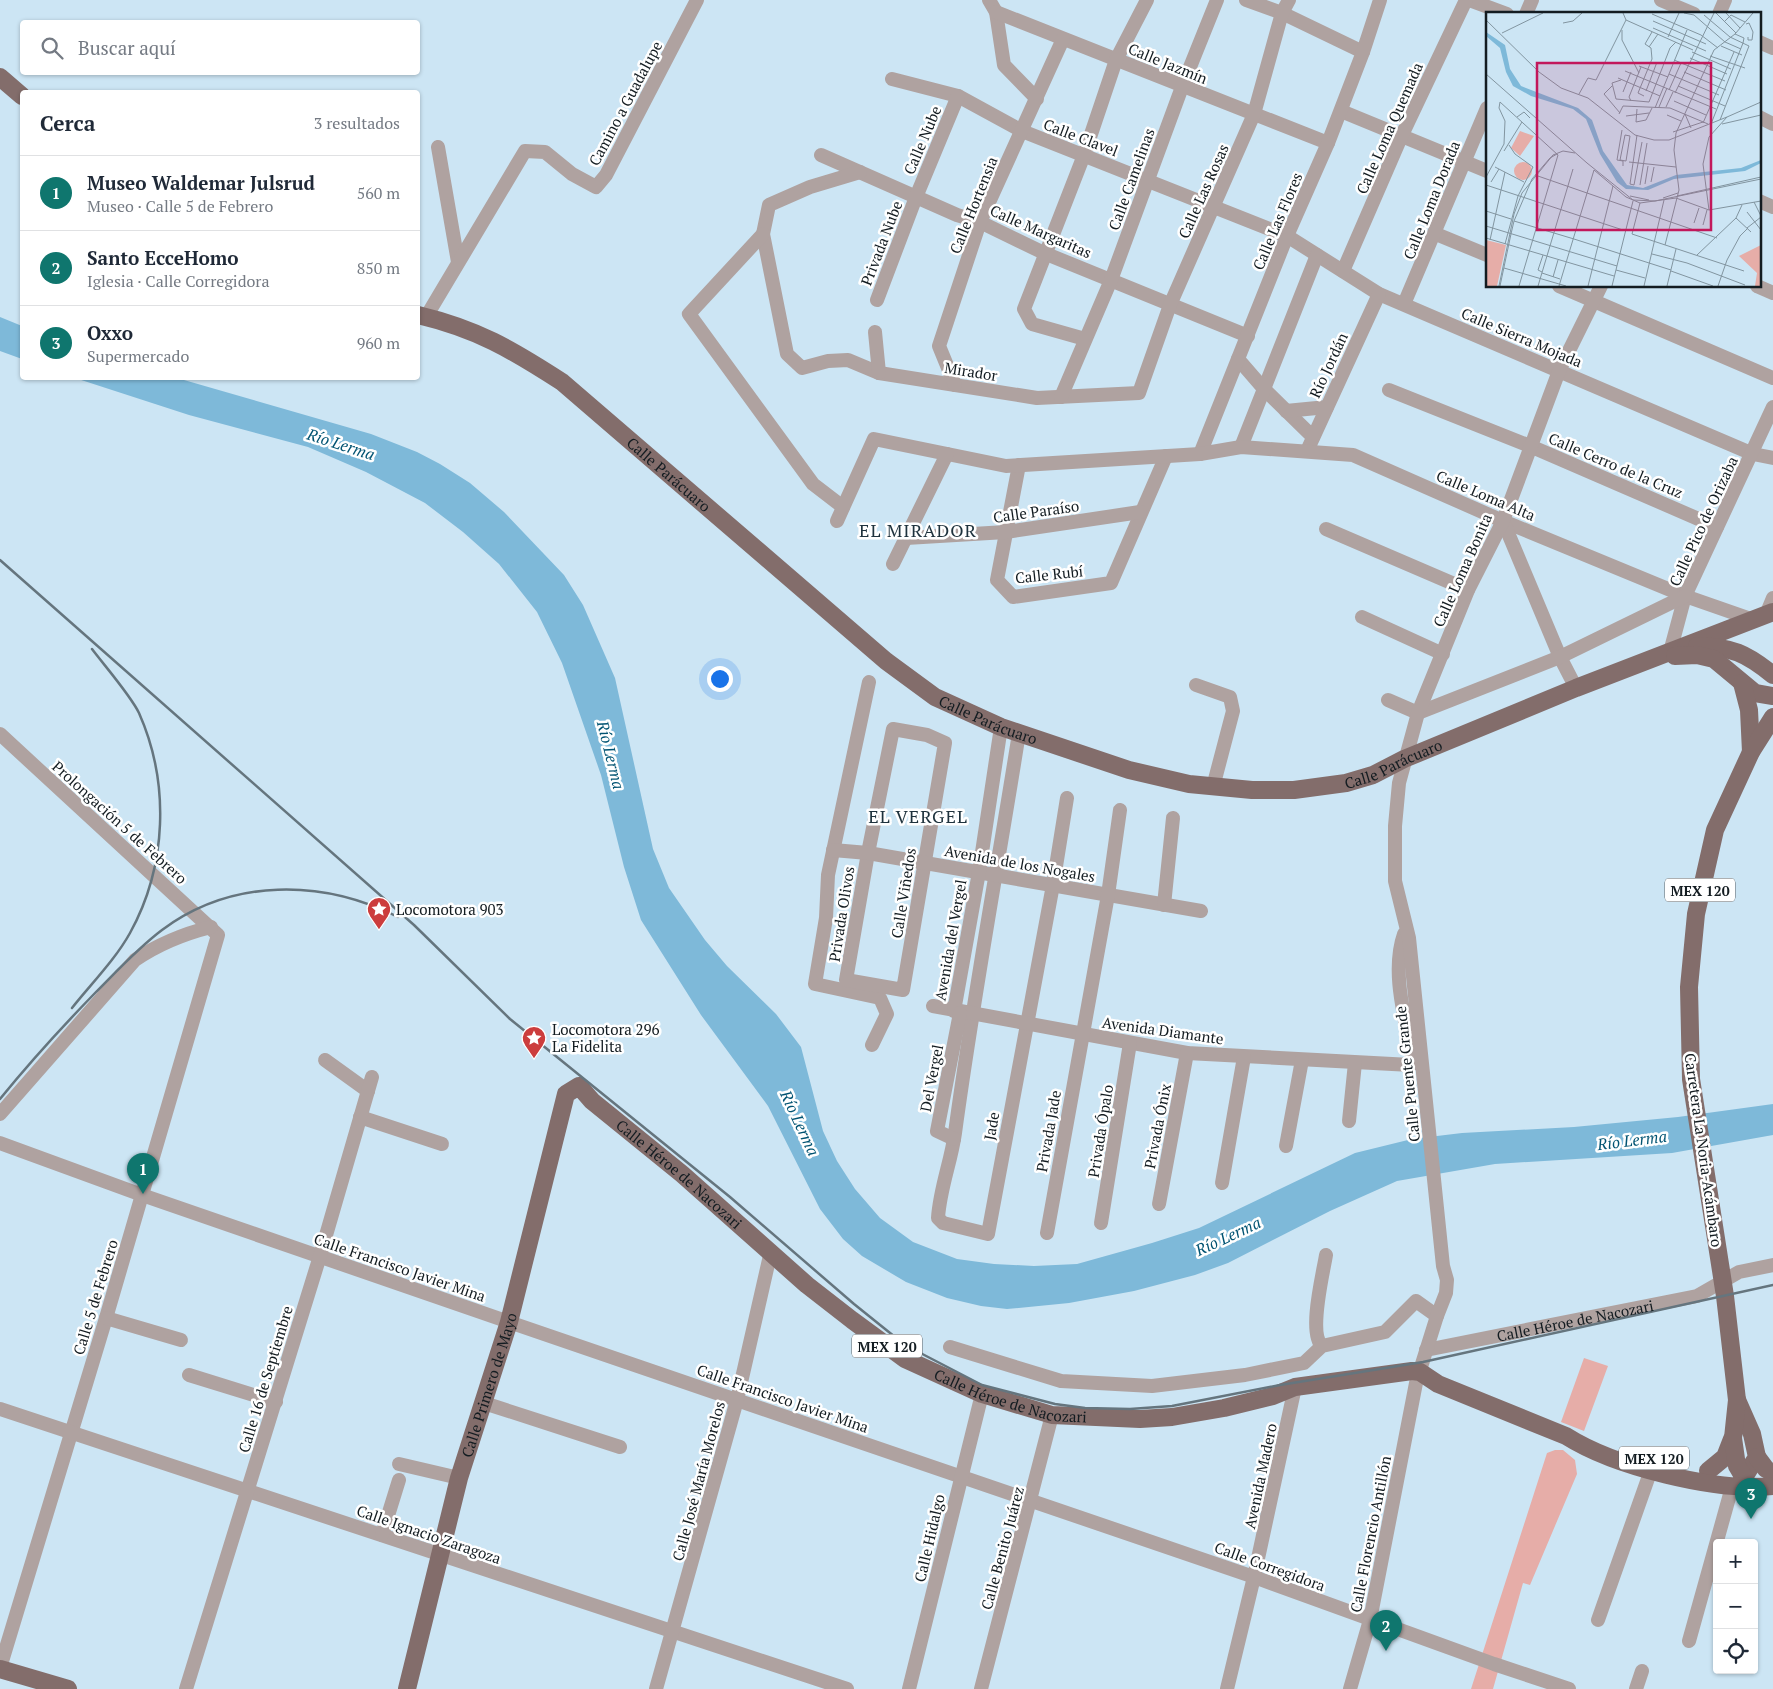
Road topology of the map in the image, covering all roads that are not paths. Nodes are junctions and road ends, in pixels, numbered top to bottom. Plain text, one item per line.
1 (697, 0) edge
2 (1147, 0) edge
3 (1217, 0) edge
4 (1246, 0) edge
5 (1289, 0) edge
6 (1380, 0) edge
7 (1468, 0) edge
8 (1532, 0) edge
9 (1662, 0) edge
10 (1725, 0) edge
11 (992, 6) edge
12 (1501, 12) edge
13 (1527, 12) edge
14 (1689, 12) edge
15 (1720, 12) edge
16 (1282, 13) junction
17 (1063, 39) junction
18 (1760, 42) edge
19 (1773, 48) edge
20 (1363, 52) junction
21 (1116, 60) junction
22 (0, 78) edge
23 (892, 79) dead end
24 (1182, 87) junction
25 (20, 94) edge
26 (958, 96) junction
27 (1037, 99) junction
28 (1486, 110) edge
29 (1341, 111) junction
30 (1254, 114) junction
31 (1760, 118) edge
32 (1773, 124) edge
33 (1022, 131) junction
34 (1402, 136) junction
35 (1328, 143) junction
36 (438, 147) dead end
37 (821, 155) dead end
38 (1084, 155) junction
39 (1464, 161) junction
40 (1486, 171) edge
41 (860, 172) junction
42 (1148, 180) junction
43 (916, 197) junction
44 (1760, 201) edge
45 (1213, 207) junction
46 (1773, 207) edge
47 (980, 222) junction
48 (764, 234) junction
49 (1436, 234) junction
50 (1287, 236) junction
51 (1044, 253) junction
52 (1318, 255) junction
53 (1486, 255) edge
54 (458, 262) junction
55 (1343, 271) junction
56 (1111, 280) junction
57 (1760, 287) edge
58 (1564, 288) edge
59 (1600, 288) edge
60 (1773, 293) edge
61 (1379, 294) junction
62 (877, 300) dead end
63 (1595, 301) junction
64 (1404, 304) junction
65 (1170, 305) junction
66 (422, 316) edge
67 (874, 332) dead end
68 (1248, 336) junction
69 (1085, 339) junction
70 (1238, 359) junction
71 (1559, 371) junction
72 (879, 372) junction
73 (1773, 378) edge
74 (955, 386) junction
75 (1264, 389) junction
76 (1389, 390) dead end
77 (1139, 393) joint
78 (1061, 397) junction
79 (1327, 407) junction
80 (1773, 407) edge
81 (1286, 411) junction
82 (1313, 437) junction
83 (1530, 446) junction
84 (1241, 447) junction
85 (1307, 451) junction
86 (947, 454) junction
87 (1200, 454) junction
88 (1752, 454) junction
89 (1166, 456) junction
90 (1773, 458) edge
91 (1018, 465) junction
92 (844, 506) junction
93 (1140, 512) junction
94 (837, 521) dead end
95 (1503, 521) junction
96 (1717, 527) junction
97 (1326, 529) dead end
98 (1006, 532) junction
99 (906, 538) junction
100 (893, 564) dead end
101 (1468, 590) junction
102 (1685, 596) junction
103 (1773, 598) edge
104 (1763, 616) edge
105 (1362, 617) dead end
106 (1691, 645) junction
107 (1443, 654) junction
108 (1665, 654) junction
109 (1560, 657) junction
110 (1773, 675) edge
111 (869, 682) dead end
112 (1742, 682) junction
113 (1196, 685) dead end
114 (1576, 688) junction
115 (1773, 696) edge
116 (1388, 700) dead end
117 (1418, 713) junction
118 (1773, 717) edge
119 (1002, 727) junction
120 (1019, 733) junction
121 (0, 734) edge
122 (945, 742) joint
123 (1751, 752) junction
124 (1404, 758) junction
125 (1213, 787) junction
126 (1067, 798) dead end
127 (1120, 810) dead end
128 (1173, 818) dead end
129 (833, 850) junction
130 (868, 853) junction
131 (924, 863) junction
132 (979, 872) junction
133 (997, 876) junction
134 (1053, 886) junction
135 (1108, 895) junction
136 (1164, 905) junction
137 (1201, 911) dead end
138 (215, 931) junction
139 (1408, 933) junction
140 (903, 990) joint
141 (933, 1006) dead end
142 (961, 1013) junction
143 (1026, 1024) junction
144 (1082, 1034) junction
145 (1130, 1043) junction
146 (872, 1045) dead end
147 (1187, 1053) junction
148 (1244, 1056) junction
149 (325, 1060) dead end
150 (1302, 1060) junction
151 (1355, 1064) junction
152 (579, 1086) joint
153 (0, 1114) edge
154 (360, 1116) junction
155 (1349, 1121) dead end
156 (0, 1143) edge
157 (442, 1144) dead end
158 (1286, 1146) dead end
159 (1222, 1183) dead end
160 (142, 1195) junction
161 (1159, 1204) dead end
162 (1101, 1223) dead end
163 (1047, 1233) dead end
164 (988, 1234) joint
165 (771, 1251) junction
166 (1326, 1255) dead end
167 (320, 1256) junction
168 (1773, 1266) edge
169 (1722, 1283) junction
170 (1436, 1316) junction
171 (106, 1318) junction
172 (509, 1322) junction
173 (181, 1340) dead end
174 (1322, 1346) junction
175 (950, 1347) dead end
176 (1426, 1350) junction
177 (189, 1375) dead end
178 (1418, 1378) junction
179 (1295, 1392) junction
180 (982, 1394) junction
181 (737, 1400) junction
182 (1737, 1400) junction
183 (276, 1402) junction
184 (484, 1403) junction
185 (0, 1409) edge
186 (1052, 1415) junction
187 (71, 1433) junction
188 (1566, 1436) junction
189 (1733, 1438) junction
190 (620, 1446) dead end
191 (1758, 1457) junction
192 (399, 1464) dead end
193 (1651, 1470) junction
194 (1708, 1471) junction
195 (1773, 1473) edge
196 (960, 1476) junction
197 (459, 1478) junction
198 (399, 1480) dead end
199 (1741, 1485) junction
200 (1773, 1486) edge
201 (248, 1490) junction
202 (1032, 1500) junction
203 (382, 1535) junction
204 (441, 1555) junction
205 (1254, 1577) junction
206 (1370, 1620) junction
207 (1598, 1620) dead end
208 (673, 1632) junction
209 (1689, 1642) dead end
210 (0, 1668) edge
211 (1642, 1671) dead end
212 (68, 1689) edge
213 (186, 1689) edge
214 (407, 1689) edge
215 (656, 1689) edge
216 (848, 1689) edge
217 (909, 1689) edge
218 (981, 1689) edge
219 (1227, 1689) edge
220 (1350, 1689) edge
221 (1569, 1689) edge
222 (1636, 1689) edge

1 - 54 street, Camino a Guadalupe
2 - 21 street
3 - 24 street, Calle Camelinas
4 - 16 street
5 - 16 street, Calle Las Rosas
6 - 20 street, Calle Las Flores
7 - 12 street
7 - 34 street, Calle Loma Quemada
8 - 13 street
9 - 14 street
10 - 15 street
11 - 17 street, Calle Jazmín
11 - 27 street, Calle Clavel
16 - 20 street
16 - 30 street, Calle Las Rosas
17 - 21 street, Calle Jazmín
17 - 27 street, Calle Hortensia
18 - 19 street
20 - 29 street, Calle Las Flores
21 - 24 street, Calle Jazmín
21 - 38 street
22 - 25 main road
23 - 26 street, Calle Clavel
24 - 30 street, Calle Jazmín
24 - 42 street, Calle Camelinas
26 - 33 street, Calle Clavel
26 - 43 street, Calle Nube
27 - 33 street, Calle Hortensia
28 - 39 street, Calle Loma Dorada
29 - 34 street
29 - 35 street, Calle Las Flores
30 - 35 street, Calle Jazmín
30 - 45 street, Calle Las Rosas
31 - 32 street
33 - 38 street, Calle Clavel
33 - 47 street, Calle Hortensia
34 - 39 street
34 - 55 street, Calle Loma Quemada
35 - 50 street, Calle Las Flores
36 - 54 street
37 - 41 street, Calle Margaritas
38 - 42 street, Calle Clavel
38 - 51 street
39 - 40 street
39 - 49 street, Calle Loma Dorada
41 - 43 street, Calle Margaritas
41 - 48 street
42 - 45 street, Calle Clavel
42 - 56 street, Calle Camelinas
43 - 47 street, Calle Margaritas
43 - 62 street, Privada Nube
44 - 46 street
45 - 50 street, Calle Clavel
45 - 65 street, Calle Las Rosas
47 - 51 street, Calle Margaritas
47 - 74 street, Calle Hortensia
48 - 72 street, Mirador
48 - 92 street
49 - 53 street
49 - 64 street, Calle Loma Dorada
50 - 52 street, Calle Sierra Mojada
50 - 68 street, Calle Las Flores
51 - 56 street, Calle Margaritas
51 - 69 street
52 - 55 street, Calle Sierra Mojada
52 - 75 street
54 - 66 street, Camino a Guadalupe
55 - 61 street, Calle Sierra Mojada
56 - 65 street, Calle Margaritas
56 - 69 street, Calle Camelinas
57 - 60 street
58 - 63 street
59 - 63 street, Calle Loma Bonita
61 - 64 street, Calle Sierra Mojada
61 - 79 street, Río Jordán
63 - 71 street, Calle Loma Bonita
63 - 73 street
64 - 71 street, Calle Sierra Mojada
65 - 68 street, Calle Margaritas
65 - 77 street, Calle Las Rosas
66 - 119 main road, Calle Parácuaro
67 - 72 street
68 - 70 street, Calle Las Flores
69 - 78 street, Calle Camelinas
70 - 75 street
70 - 87 street, Calle Las Flores
71 - 83 street, Calle Loma Bonita
71 - 88 street, Calle Sierra Mojada
72 - 74 street, Mirador
74 - 78 street, Mirador
75 - 81 street
75 - 84 street
76 - 83 street, Calle Cerro de la Cruz
77 - 78 street, Mirador
79 - 81 street
79 - 82 street, Río Jordán
80 - 88 street, Calle Pico de Orizaba
81 - 82 street
82 - 85 street, Río Jordán
83 - 95 street, Calle Loma Bonita
83 - 96 street, Calle Cerro de la Cruz
84 - 85 street, Calle Loma Alta
84 - 87 street, Calle Loma Alta
85 - 95 street, Calle Loma Alta
86 - 91 street
86 - 92 street
86 - 99 street
87 - 89 street
88 - 90 street, Calle Sierra Mojada
88 - 96 street, Calle Pico de Orizaba
89 - 91 street
89 - 93 street
91 - 98 street
92 - 94 street
93 - 98 street, Calle Paraíso
93 - 98 street, Calle Rubí
95 - 101 street, Calle Loma Bonita
95 - 102 street, Calle Loma Alta
95 - 109 street
96 - 102 street, Calle Pico de Orizaba
97 - 101 street
98 - 99 street, Calle Paraíso
99 - 100 street
101 - 107 street, Calle Loma Bonita
102 - 104 street, Calle Loma Alta
102 - 108 street, Calle Pico de Orizaba
102 - 109 street
103 - 104 street
104 - 106 main road, Calle Parácuaro
105 - 107 street
106 - 108 main road, Calle Parácuaro
106 - 110 main road
107 - 117 street, Calle Loma Bonita
108 - 112 main road
108 - 114 main road, Calle Parácuaro
109 - 114 street
109 - 117 street
111 - 129 street
112 - 115 main road
112 - 123 main road
113 - 125 street
114 - 124 main road, Calle Parácuaro
116 - 117 street
117 - 124 street, Calle Loma Bonita
118 - 123 main road, Carretera La Noria-Acámbaro / MEX 120
119 - 120 main road, Calle Parácuaro
119 - 132 street, Avenida del Vergel
120 - 125 main road, Calle Parácuaro
120 - 133 street
121 - 138 street, Prolongación 5 de Febrero
122 - 130 street, Privada Olivos
122 - 131 street, Calle Viñedos
123 - 169 main road, Carretera La Noria-Acámbaro / MEX 120
124 - 125 main road, Calle Parácuaro
124 - 139 street, Calle Puente Grande
126 - 134 street, Jade
127 - 135 street, Privada Jade
128 - 136 street
129 - 130 street, Avenida de los Nogales
129 - 146 street
130 - 131 street, Avenida de los Nogales
130 - 140 street, Privada Olivos
131 - 132 street, Avenida de los Nogales
131 - 140 street, Calle Viñedos
132 - 133 street, Avenida de los Nogales
132 - 142 street, Avenida del Vergel
133 - 134 street, Avenida de los Nogales
133 - 142 street
134 - 135 street, Avenida de los Nogales
134 - 143 street, Jade
135 - 136 street, Avenida de los Nogales
135 - 144 street, Privada Jade
136 - 137 street, Avenida de los Nogales
138 - 153 street
138 - 160 street, Calle 5 de Febrero
139 - 151 street, Avenida Diamante
139 - 170 street, Calle Puente Grande
141 - 142 street, Avenida Diamante
142 - 143 street, Avenida Diamante
142 - 164 street, Del Vergel
143 - 144 street, Avenida Diamante
143 - 164 street, Jade
144 - 145 street, Avenida Diamante
144 - 163 street, Privada Jade
145 - 147 street, Avenida Diamante
145 - 162 street, Privada Ópalo
147 - 148 street, Avenida Diamante
147 - 161 street, Privada Ónix
148 - 150 street, Avenida Diamante
148 - 159 street
149 - 154 street, Calle 16 de Septiembre
150 - 151 street, Avenida Diamante
150 - 158 street
151 - 155 street
152 - 165 main road, Calle Héroe de Nacozari / MEX 120
152 - 172 main road, Calle Primero de Mayo / MEX 120
154 - 157 street
154 - 167 street, Calle 16 de Septiembre
156 - 160 street, Calle Francisco Javier Mina
160 - 167 street, Calle Francisco Javier Mina
160 - 171 street, Calle 5 de Febrero
165 - 180 main road, Calle Héroe de Nacozari / MEX 120
165 - 181 street, Calle José María Morelos
166 - 174 street
167 - 172 street, Calle Francisco Javier Mina
167 - 183 street, Calle 16 de Septiembre
168 - 169 street, Calle Héroe de Nacozari
169 - 176 street, Calle Héroe de Nacozari
169 - 182 main road, Carretera La Noria-Acámbaro / MEX 120
170 - 174 street
170 - 176 street, Calle Puente Grande
171 - 173 street
171 - 187 street, Calle 5 de Febrero
172 - 181 street, Calle Francisco Javier Mina
172 - 184 main road, Calle Primero de Mayo / MEX 120
174 - 175 street
176 - 178 street, Calle Puente Grande
177 - 183 street
178 - 179 main road, Calle Héroe de Nacozari / MEX 120
178 - 188 main road, MEX 120
178 - 206 street, Calle Florencio Antillón
179 - 186 main road, Calle Héroe de Nacozari / MEX 120
179 - 205 street, Avenida Madero
180 - 186 main road, Calle Héroe de Nacozari / MEX 120
180 - 196 street, Calle Hidalgo
181 - 196 street, Calle Francisco Javier Mina
181 - 208 street, Calle José María Morelos
182 - 189 main road, Carretera La Noria-Acámbaro / MEX 120
182 - 191 main road, MEX 120
183 - 201 street, Calle 16 de Septiembre
184 - 190 street
184 - 197 main road, Calle Primero de Mayo / MEX 120
185 - 187 street, Calle Ignacio Zaragoza
186 - 202 street, Calle Benito Juárez
187 - 201 street, Calle Ignacio Zaragoza
187 - 210 street, Calle 5 de Febrero
188 - 193 main road, MEX 120
188 - 194 main road, MEX 120
189 - 194 main road, MEX 120
189 - 199 main road, Carretera La Noria-Acámbaro / MEX 120
191 - 195 main road
191 - 199 main road
192 - 197 street
193 - 199 main road, MEX 120
193 - 207 street
194 - 199 main road, MEX 120
195 - 199 main road
196 - 202 street, Calle Corregidora
196 - 217 street, Calle Hidalgo
197 - 204 main road, Calle Primero de Mayo / MEX 120
198 - 203 street
199 - 200 main road
199 - 209 street
201 - 203 street, Calle Ignacio Zaragoza
201 - 213 street, Calle 16 de Septiembre
202 - 205 street, Calle Corregidora
202 - 218 street, Calle Benito Juárez
203 - 204 street, Calle Ignacio Zaragoza
204 - 208 street, Calle Ignacio Zaragoza
204 - 214 main road, Calle Primero de Mayo / MEX 120
205 - 206 street, Calle Corregidora
205 - 219 street, Avenida Madero
206 - 220 street, Calle Florencio Antillón
206 - 221 street, Calle Corregidora
208 - 215 street, Calle José María Morelos
208 - 216 street, Calle Ignacio Zaragoza
210 - 212 main road
211 - 222 street

